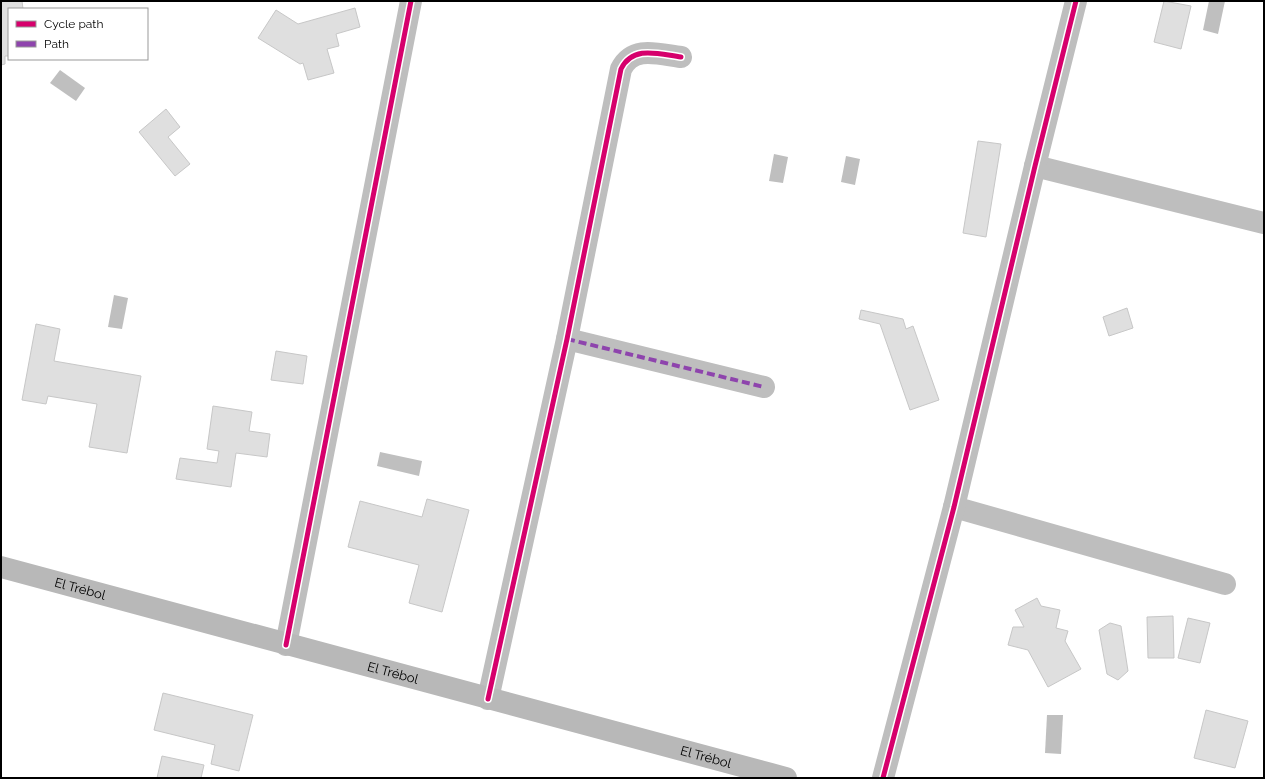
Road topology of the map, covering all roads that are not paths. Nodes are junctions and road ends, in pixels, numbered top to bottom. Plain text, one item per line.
1 (411, 1) edge
2 (1076, 1) edge
3 (681, 57) dead end
4 (1035, 166) junction
5 (1264, 223) edge
6 (567, 339) junction
7 (764, 387) dead end
8 (954, 507) junction
9 (1, 567) edge
10 (1225, 584) dead end
11 (286, 645) junction
12 (488, 699) junction
13 (786, 778) edge
14 (882, 778) edge

1 - 11 street
2 - 4 street
3 - 6 street
4 - 5 street
4 - 8 street
6 - 7 street
6 - 12 street
8 - 10 street
8 - 14 street
9 - 11 main road, El Trébol
11 - 12 main road, El Trébol
12 - 13 main road, El Trébol

